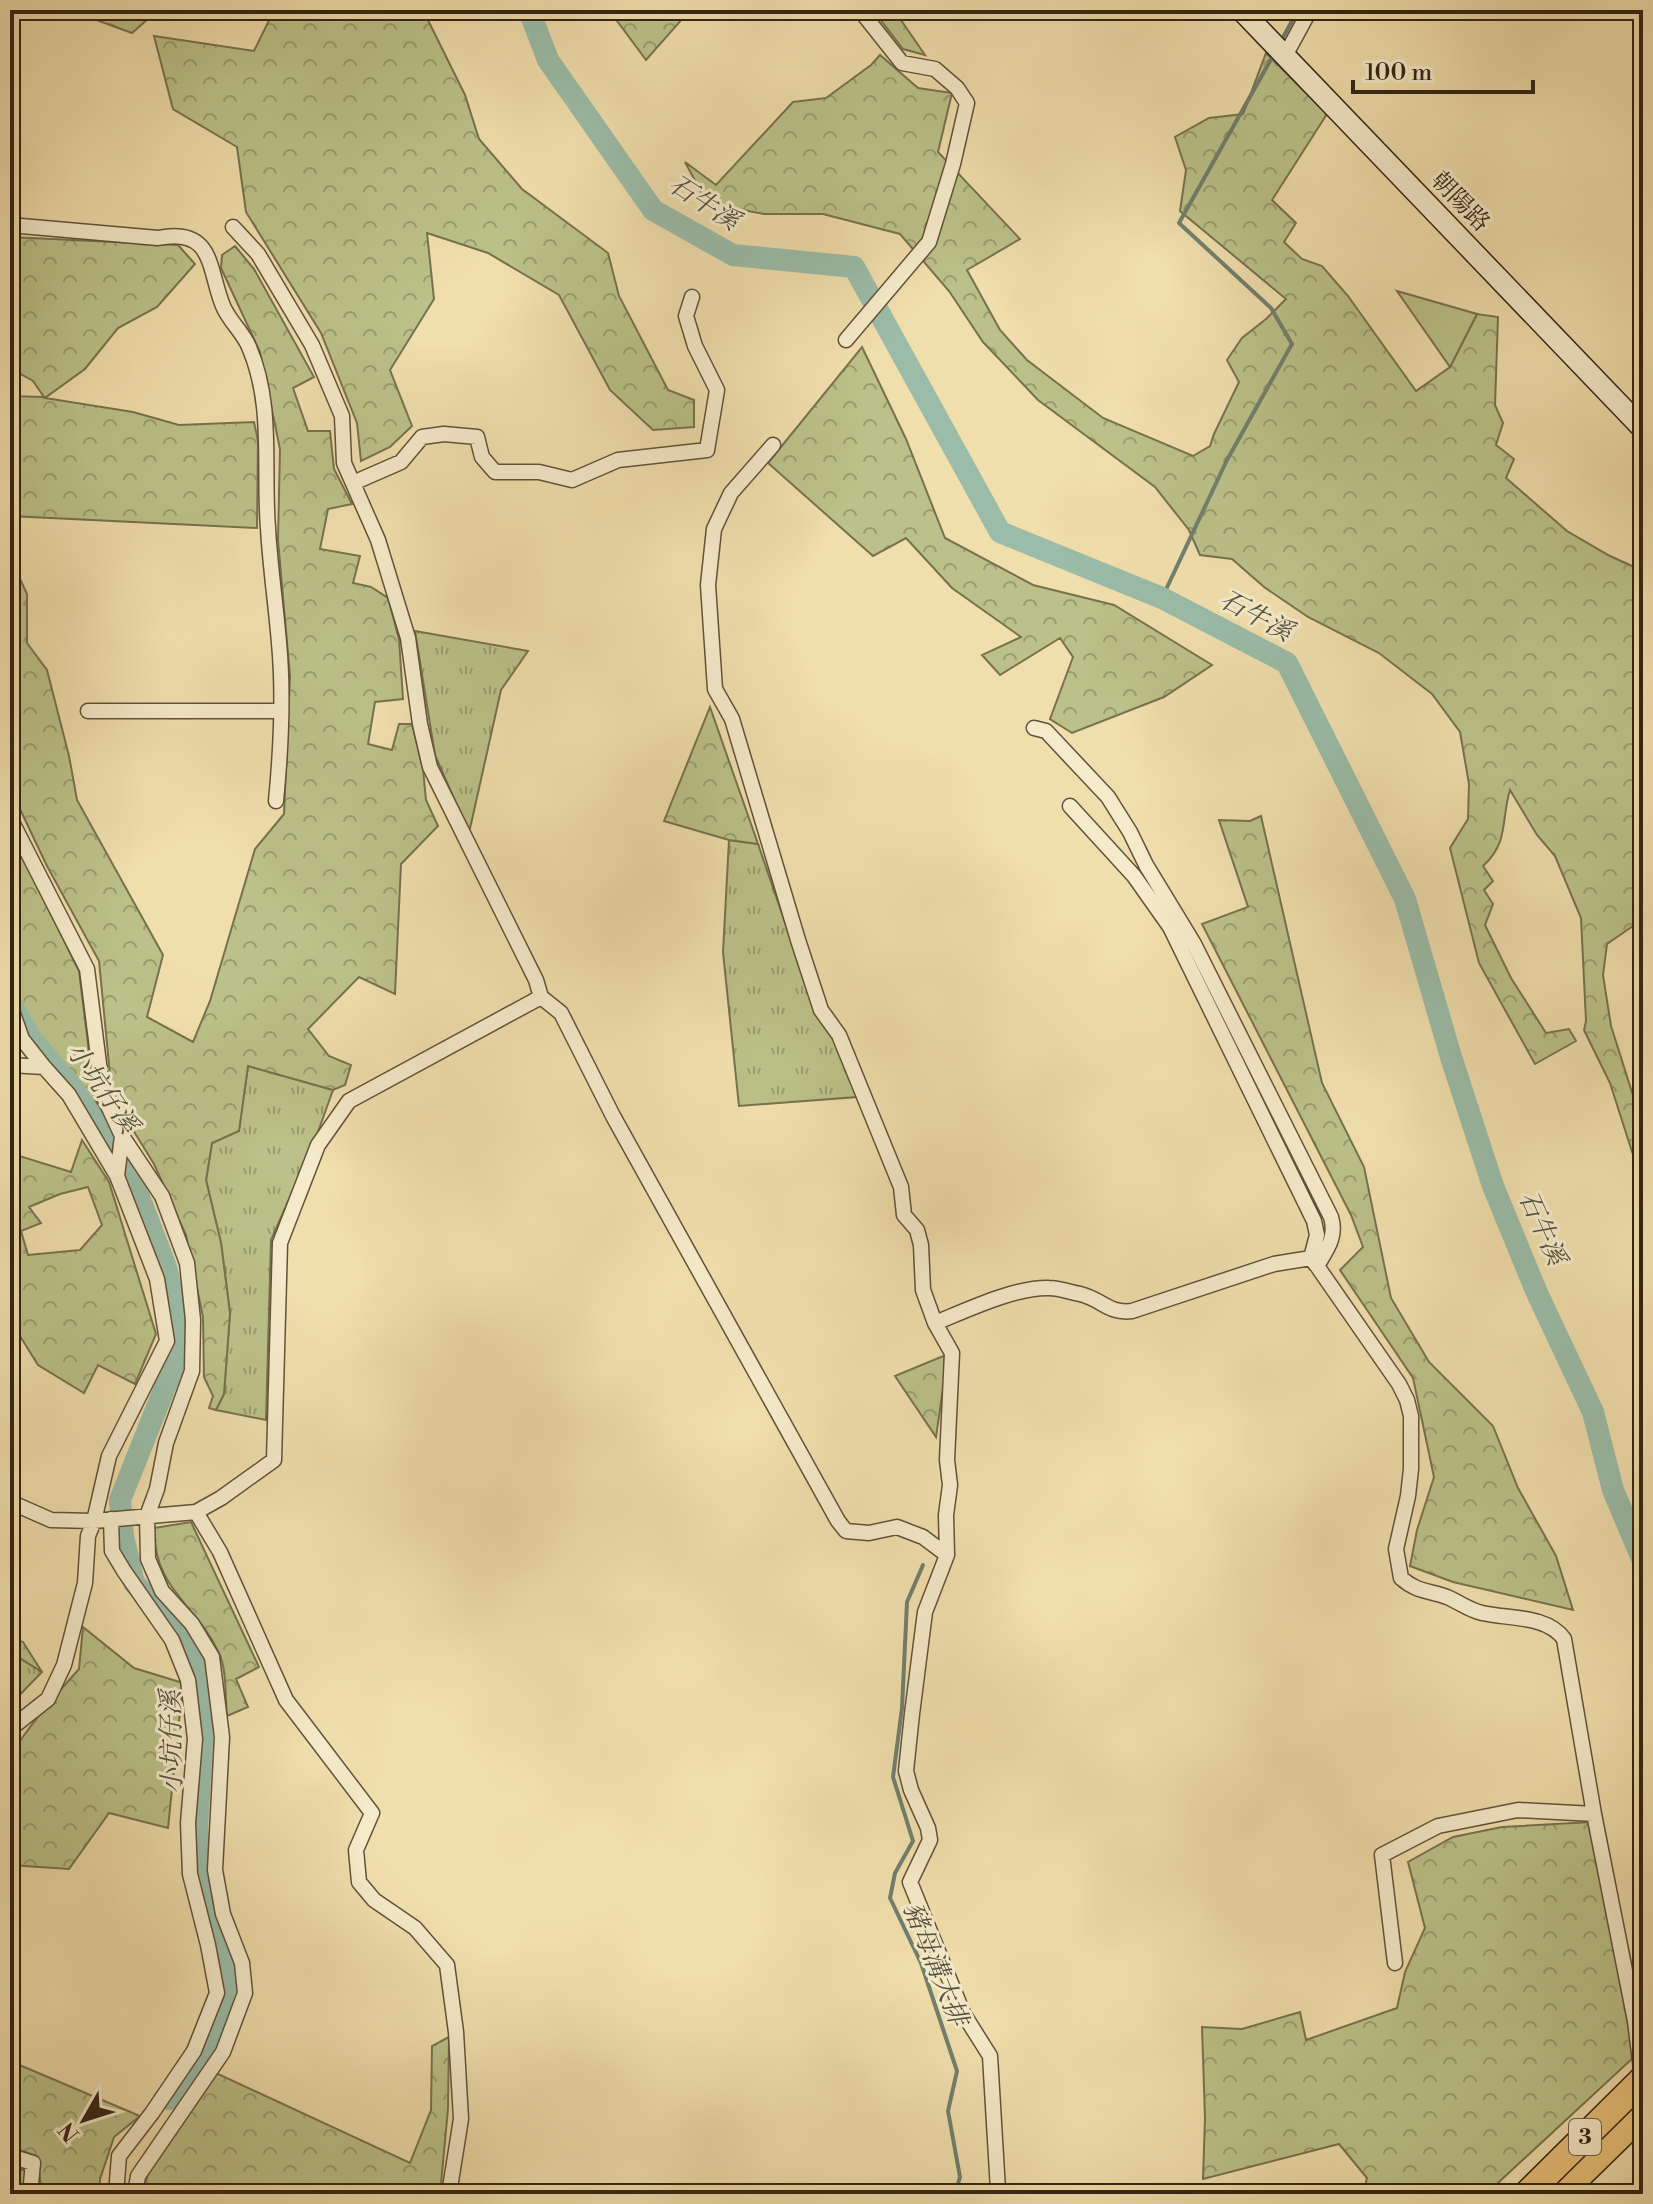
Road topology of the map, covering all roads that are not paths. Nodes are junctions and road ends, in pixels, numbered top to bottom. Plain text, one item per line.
1 (860, 10) edge
2 (1241, 10) edge
3 (1310, 10) edge
4 (1285, 56) junction
5 (10, 225) edge
6 (233, 227) dead end
7 (692, 297) dead end
8 (846, 340) dead end
9 (1643, 429) edge
10 (773, 445) dead end
11 (353, 483) junction
12 (88, 711) dead end
13 (280, 711) junction
14 (1034, 728) dead end
15 (276, 801) dead end
16 (1070, 806) dead end
17 (10, 818) edge
18 (541, 997) junction
19 (10, 1005) edge
20 (10, 1065) edge
21 (44, 1067) junction
22 (122, 1136) junction
23 (117, 1176) junction
24 (1314, 1262) junction
25 (935, 1323) junction
26 (10, 1502) edge
27 (196, 1512) junction
28 (147, 1516) junction
29 (111, 1519) junction
30 (94, 1521) junction
31 (947, 1555) junction
32 (10, 1729) edge
33 (1594, 1814) junction
34 (1395, 1963) dead end
35 (1643, 2079) edge
36 (1643, 2085) edge
37 (1643, 2113) edge
38 (10, 2156) edge
39 (30, 2194) edge
40 (116, 2194) edge
41 (135, 2194) edge
42 (449, 2194) edge
43 (995, 2194) edge
44 (1527, 2194) edge
45 (1560, 2194) edge

1 - 8 street
2 - 4 main road, 朝陽路
3 - 4 street
4 - 9 main road, 朝陽路
5 - 13 street
6 - 11 street
7 - 11 street
10 - 25 street
11 - 18 street
12 - 13 street
13 - 15 street
14 - 24 street
16 - 24 street
17 - 22 street
18 - 27 street
18 - 31 street
19 - 21 street
20 - 21 street
21 - 23 street
22 - 23 street
22 - 28 street
23 - 30 street
24 - 25 street
24 - 33 street
25 - 31 street
26 - 30 street
27 - 28 street
27 - 42 street
28 - 29 street
28 - 41 street
29 - 30 street
29 - 40 street
30 - 32 street
31 - 43 street
33 - 34 street
33 - 36 street
35 - 44 highway, 3, bridge
37 - 45 highway, 3
38 - 39 street

